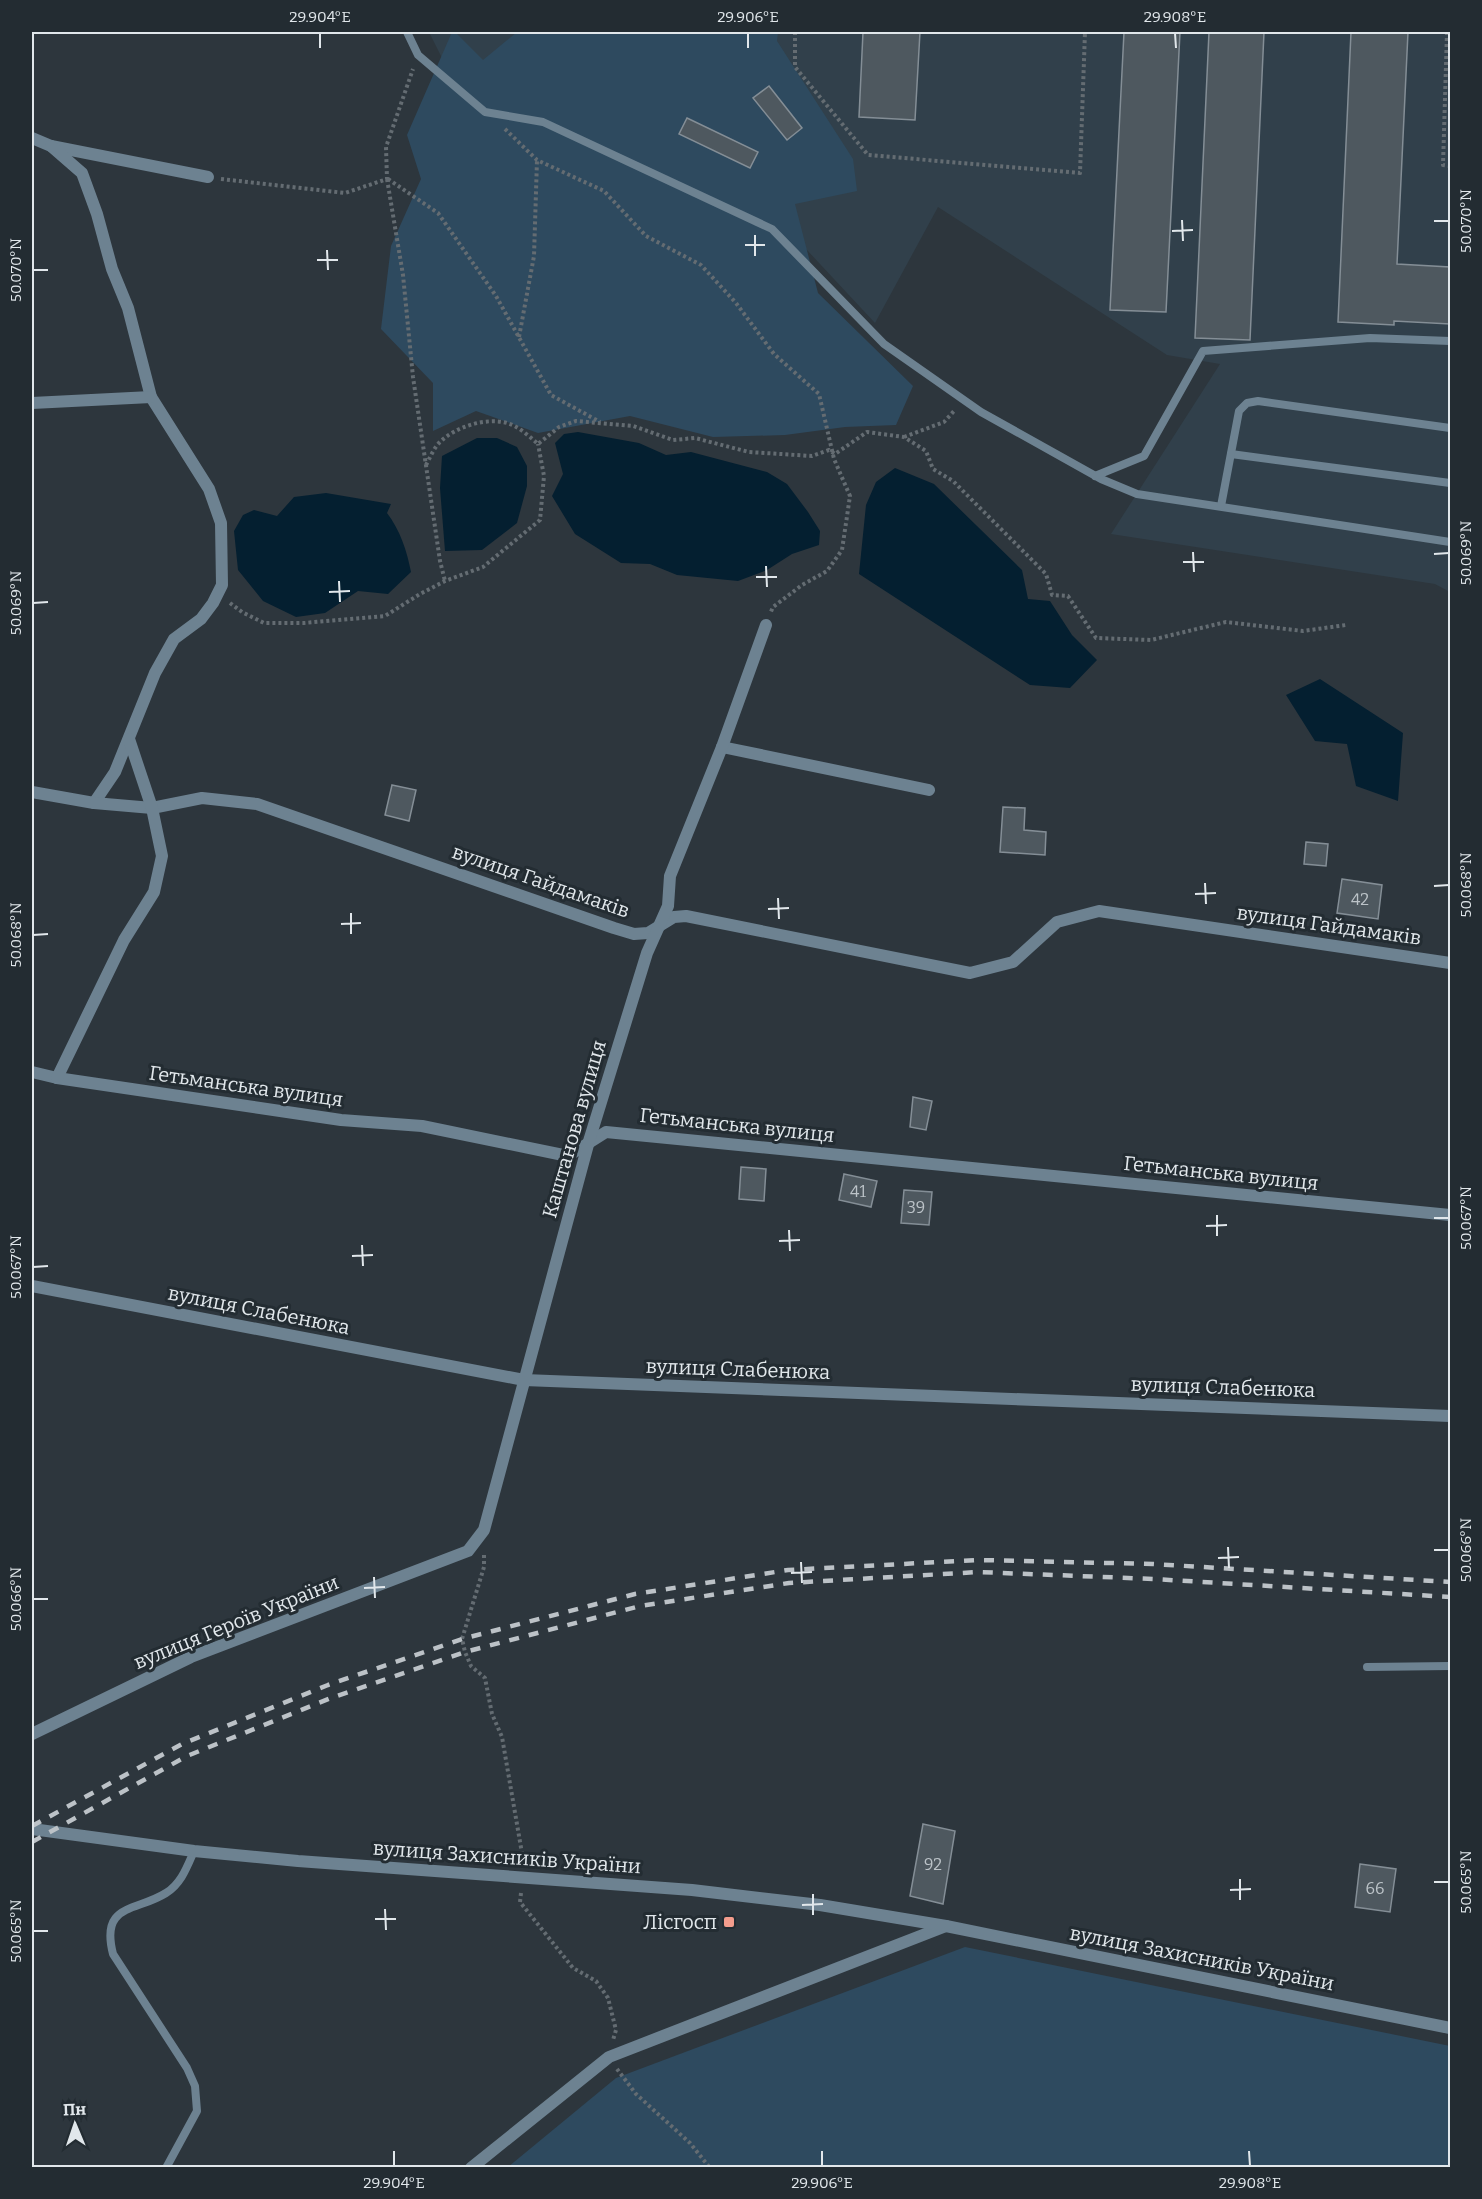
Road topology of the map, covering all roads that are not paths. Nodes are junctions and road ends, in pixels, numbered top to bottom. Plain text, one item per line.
1 (406, 32) edge
2 (32, 138) edge
3 (51, 146) junction
4 (208, 177) road end
5 (1450, 341) edge
6 (151, 397) junction
7 (32, 404) edge
8 (1450, 428) edge
9 (1231, 454) junction
10 (1095, 476) junction
11 (1450, 483) edge
12 (1221, 506) junction
13 (1450, 542) edge
14 (766, 626) road end
15 (129, 739) junction
16 (722, 747) junction
17 (930, 790) dead end
18 (32, 792) edge
19 (94, 803) junction
20 (152, 808) junction
21 (662, 924) junction
22 (1450, 963) edge
23 (32, 1072) edge
24 (57, 1078) junction
25 (589, 1141) junction
26 (1450, 1215) edge
27 (32, 1286) edge
28 (524, 1380) junction
29 (1450, 1416) edge
30 (484, 1530) joint
31 (1367, 1666) dead end
32 (1450, 1666) edge
33 (32, 1734) edge
34 (32, 1829) edge
35 (194, 1851) junction
36 (946, 1926) junction
37 (1450, 2028) edge
38 (166, 2168) edge
39 (471, 2168) edge

1 - 10 lane
2 - 3 street
3 - 4 street
3 - 6 street
5 - 10 lane
6 - 7 street
6 - 15 street
8 - 9 lane
9 - 11 lane
9 - 12 lane
10 - 12 lane
12 - 13 lane
14 - 16 street, Каштанова вулиця
15 - 19 street
15 - 20 street
16 - 17 street
16 - 21 street, Каштанова вулиця
18 - 19 street, вулиця Гайдамаків
19 - 20 street, вулиця Гайдамаків
20 - 21 street, вулиця Гайдамаків
20 - 24 street
21 - 22 street, вулиця Гайдамаків
21 - 25 street, Каштанова вулиця
23 - 24 street, Гетьманська вулиця
24 - 25 street, Гетьманська вулиця
25 - 26 street, Гетьманська вулиця
25 - 28 street, Каштанова вулиця
27 - 28 street, вулиця Слабенюка
28 - 29 street, вулиця Слабенюка
28 - 30 street, Каштанова вулиця
30 - 33 street, вулиця Героїв України
31 - 32 lane
34 - 35 street, вулиця Захисників України
35 - 36 street, вулиця Захисників України
35 - 38 lane
36 - 37 street, вулиця Захисників України
36 - 39 street

